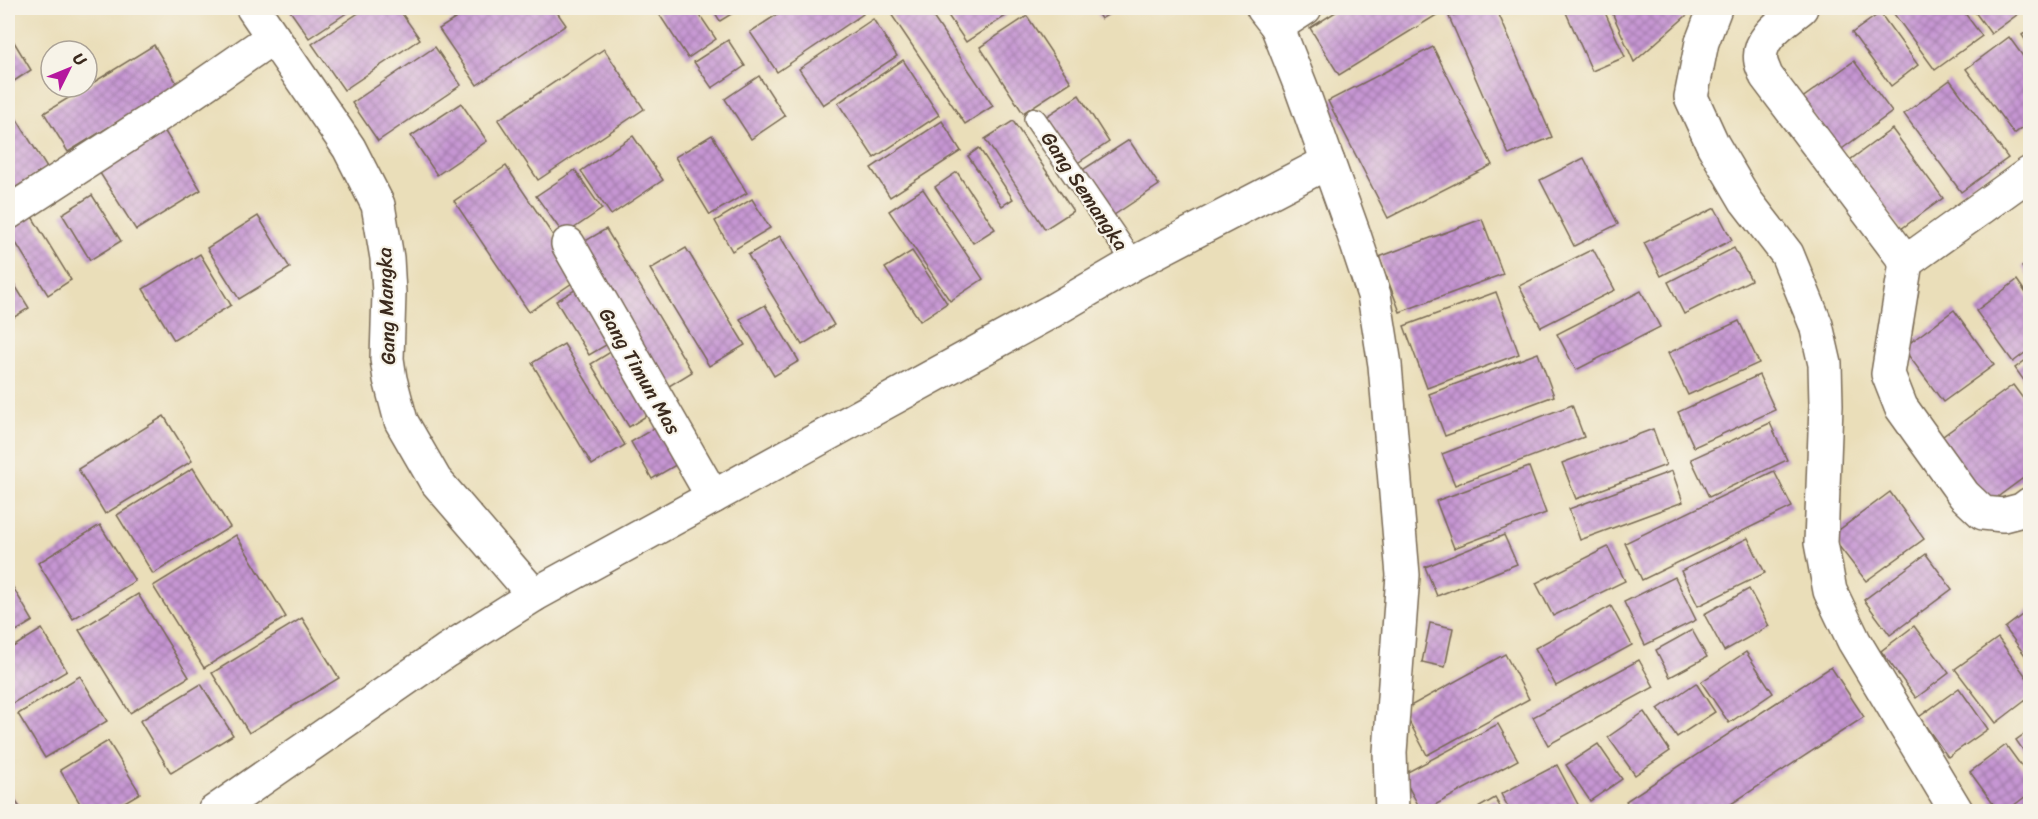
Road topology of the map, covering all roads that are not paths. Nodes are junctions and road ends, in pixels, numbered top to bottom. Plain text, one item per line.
1 (253, 8) edge
2 (1305, 8) edge
3 (1715, 8) edge
4 (1801, 8) edge
5 (1270, 17) edge
6 (273, 37) junction
7 (1035, 119) dead end
8 (1328, 162) junction
9 (2031, 174) edge
10 (8, 213) edge
11 (568, 244) dead end
12 (1906, 262) junction
13 (1134, 263) junction
14 (713, 497) junction
15 (2031, 504) edge
16 (534, 595) junction
17 (214, 812) edge
18 (1392, 812) edge
19 (1957, 812) edge

1 - 6 street, Gang Mangka
2 - 5 street
3 - 19 street
4 - 12 street
5 - 8 street
6 - 10 street
6 - 16 street, Gang Mangka
7 - 13 lane, Gang Semangka
8 - 13 street
8 - 18 street
9 - 12 street
11 - 14 street, Gang Timun Mas
12 - 15 street
13 - 14 street
14 - 16 street
16 - 17 street

